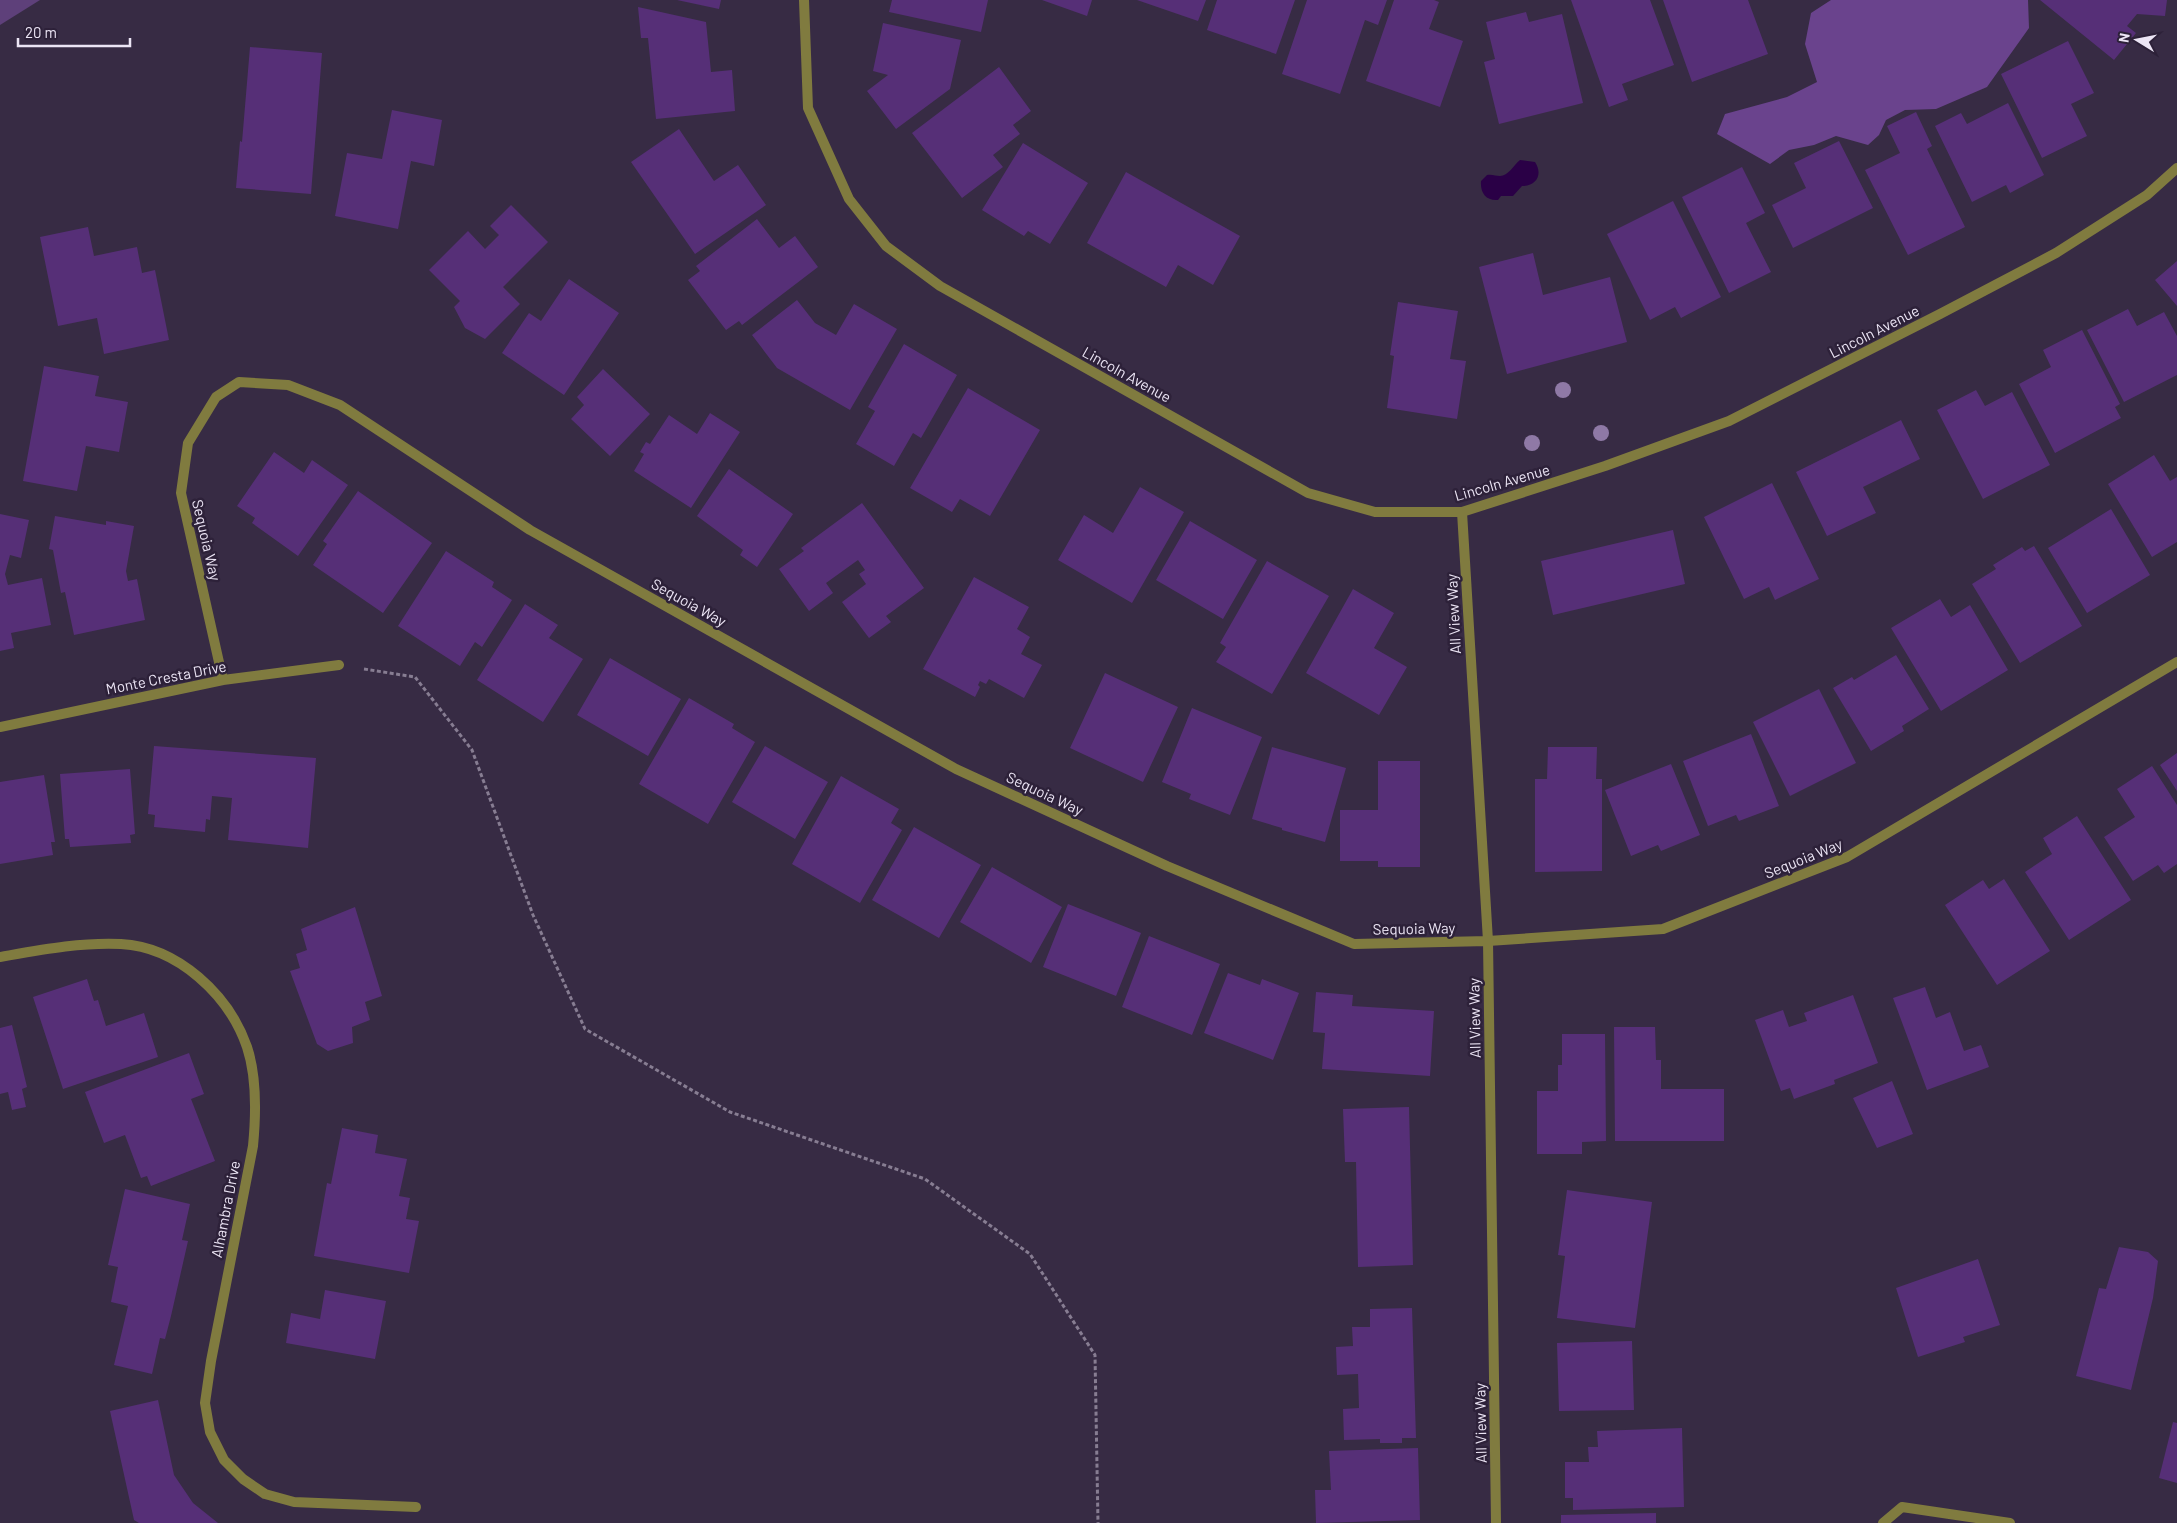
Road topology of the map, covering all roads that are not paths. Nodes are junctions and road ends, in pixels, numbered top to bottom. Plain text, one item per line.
1 (804, 0) edge
2 (2177, 168) edge
3 (1462, 512) junction
4 (2177, 662) edge
5 (339, 665) road end
6 (223, 680) junction
7 (0, 727) edge
8 (1488, 941) junction
9 (0, 957) edge
10 (416, 1507) dead end
11 (1496, 1523) edge
12 (1884, 1523) edge
13 (2010, 1523) edge

1 - 3 street, Lincoln Avenue
2 - 3 street, Lincoln Avenue
3 - 8 street, All View Way
4 - 8 street, Sequoia Way
5 - 6 street, Monte Cresta Drive
6 - 7 street, Monte Cresta Drive
6 - 8 street, Sequoia Way
8 - 11 street, All View Way
9 - 10 street, Alhambra Drive
12 - 13 street

